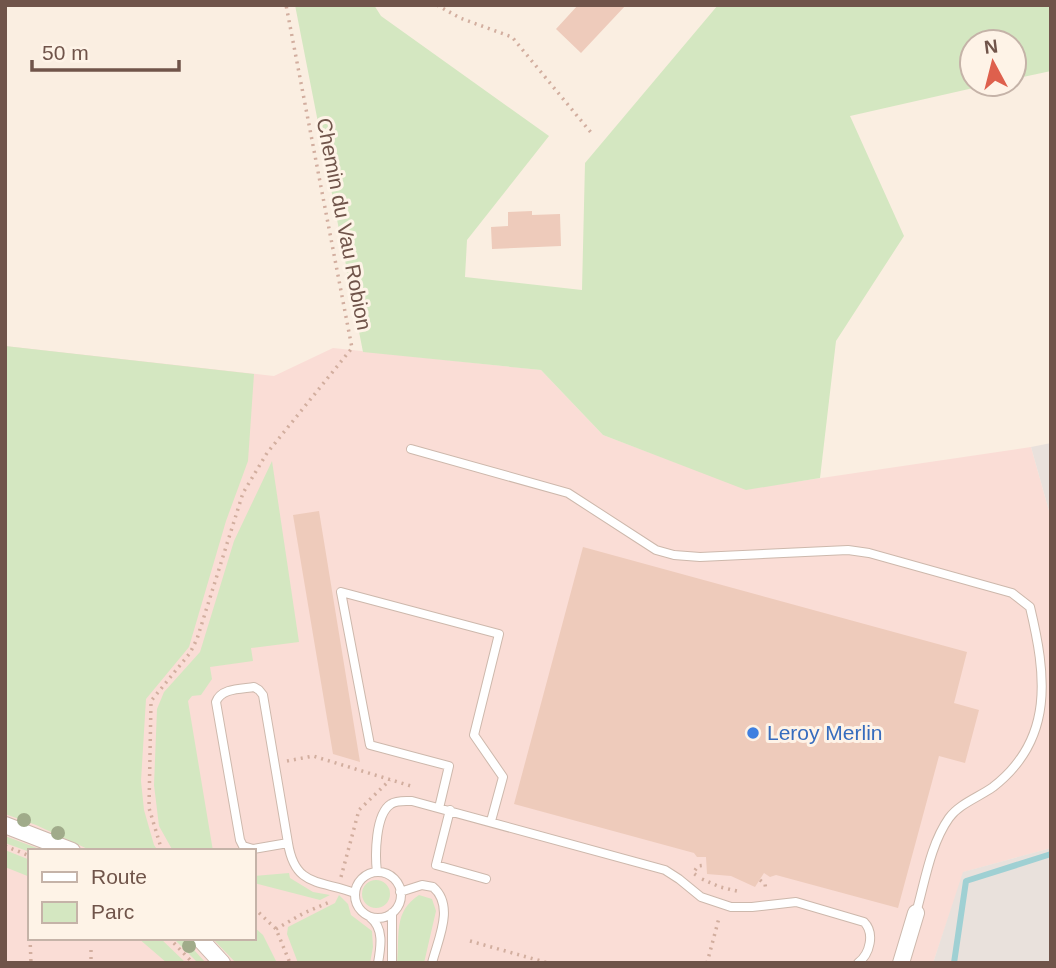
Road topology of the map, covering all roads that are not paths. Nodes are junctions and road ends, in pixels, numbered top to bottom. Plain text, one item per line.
1 (411, 449) dead end
2 (439, 808) junction
3 (450, 810) junction
4 (491, 821) junction
5 (5, 825) edge
6 (288, 844) junction
7 (67, 849) edge
8 (377, 873) junction
9 (486, 879) dead end
10 (400, 891) junction
11 (355, 893) junction
12 (392, 913) junction
13 (916, 913) joint
14 (370, 916) junction
15 (201, 940) edge
16 (222, 963) edge
17 (378, 963) edge
18 (392, 963) edge
19 (432, 963) edge
20 (858, 963) edge
21 (901, 963) edge

1 - 13 lane
2 - 3 lane
2 - 4 lane
2 - 8 lane
3 - 4 lane
3 - 9 lane
4 - 20 lane
5 - 7 street
6 - 6 lane
6 - 11 lane
8 - 10 lane
8 - 11 lane
10 - 12 lane
10 - 19 lane
11 - 14 lane
12 - 14 lane
12 - 18 lane
13 - 21 street
14 - 17 lane
15 - 16 street

